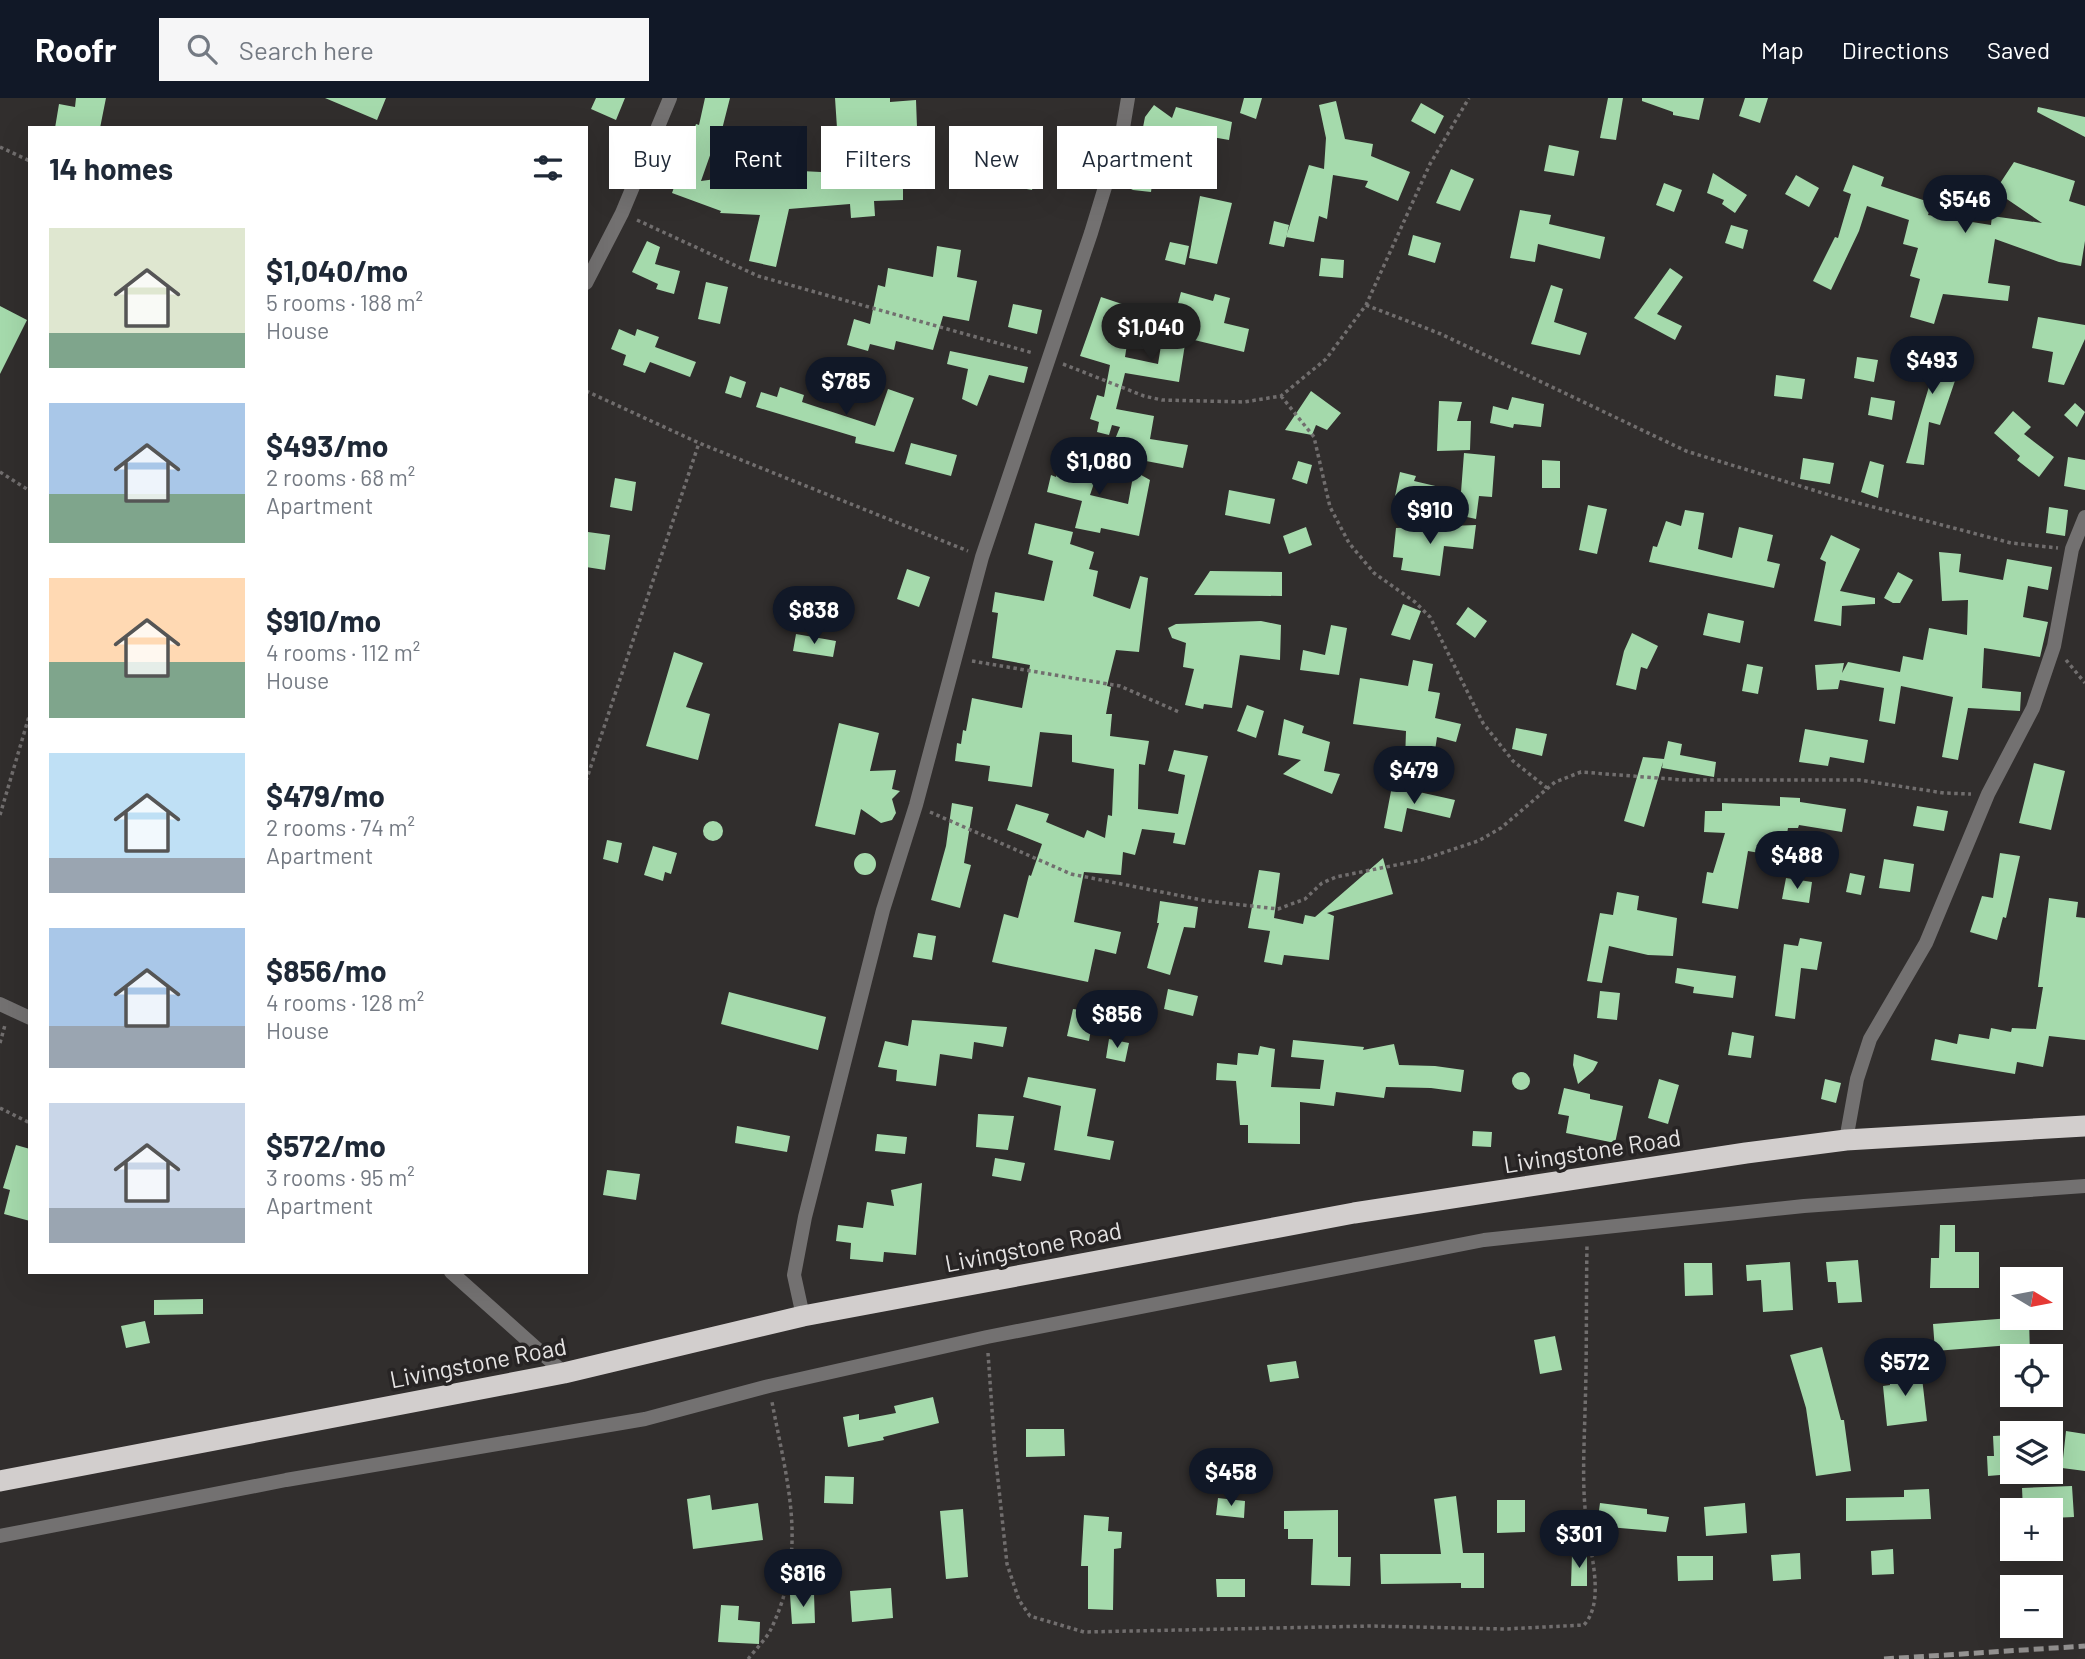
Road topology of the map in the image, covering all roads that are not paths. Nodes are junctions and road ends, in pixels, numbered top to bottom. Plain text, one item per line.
1 (670, 98) edge
2 (1128, 98) edge
3 (588, 279) edge
4 (2085, 517) edge
5 (0, 1004) edge
6 (28, 1017) edge
7 (2085, 1126) edge
8 (1846, 1140) junction
9 (2085, 1186) edge
10 (453, 1274) edge
11 (803, 1316) junction
12 (564, 1373) junction
13 (0, 1481) edge
14 (0, 1536) edge

1 - 3 street
2 - 11 street
4 - 8 street
5 - 6 street
7 - 8 highway, Livingstone Road
8 - 11 highway, Livingstone Road
9 - 14 street
10 - 12 street
11 - 12 highway, Livingstone Road
12 - 13 highway, Livingstone Road

